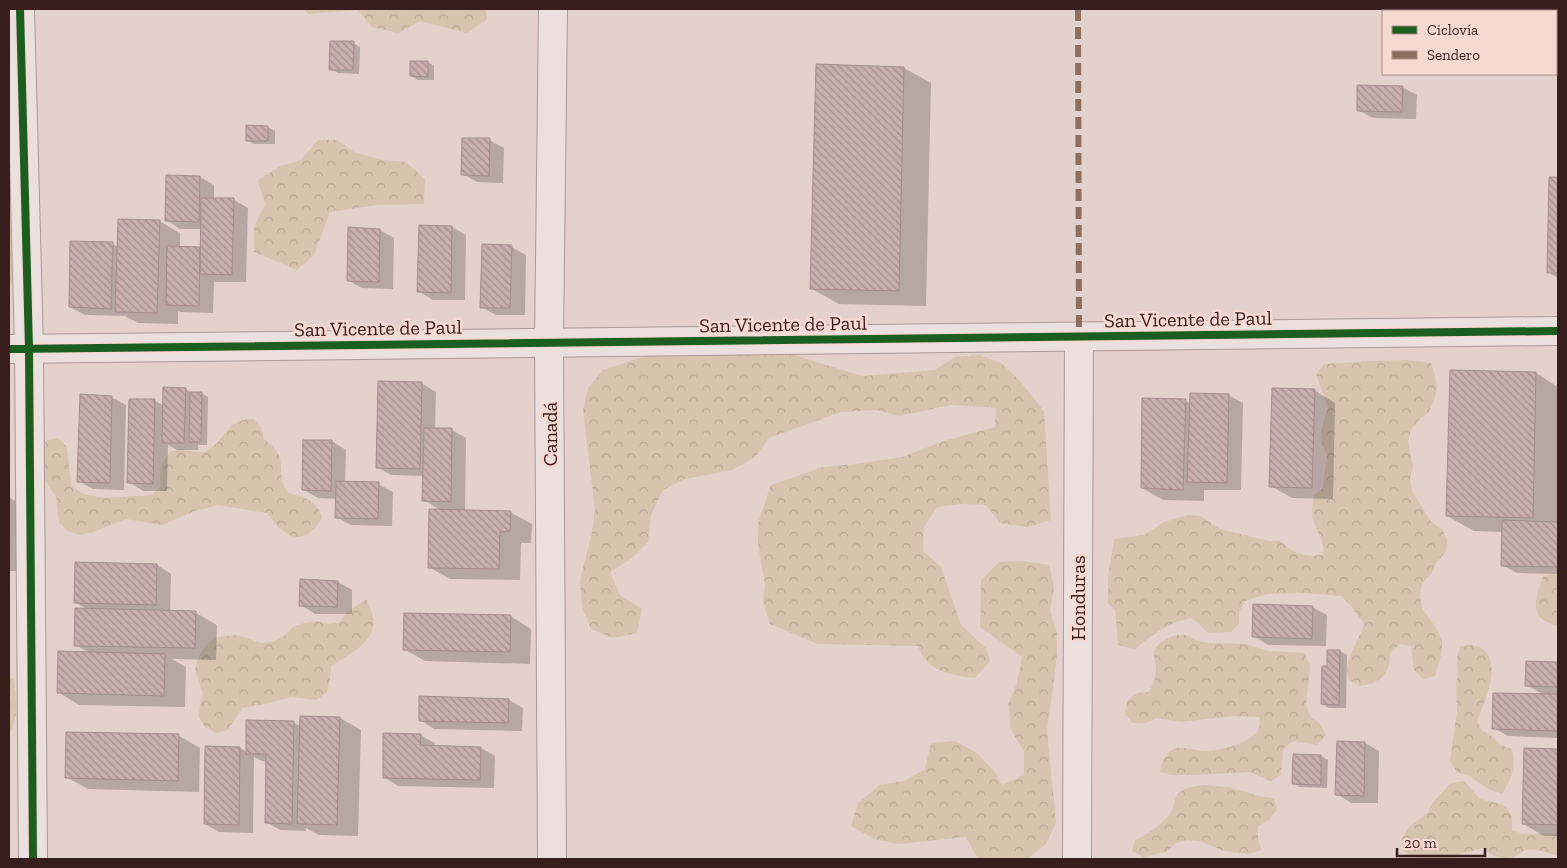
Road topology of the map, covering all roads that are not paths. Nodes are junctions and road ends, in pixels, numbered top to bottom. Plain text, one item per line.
1 (20, 9) edge
2 (553, 9) edge
3 (1558, 331) edge
4 (1079, 336) junction
5 (549, 342) junction
6 (19, 348) edge
7 (33, 859) edge
8 (552, 859) edge
9 (1077, 859) edge

1 - 6 street
2 - 5 street, Canadá
3 - 4 street, San Vicente de Paul
4 - 5 street, San Vicente de Paul
4 - 9 street, Honduras
5 - 6 street, San Vicente de Paul
5 - 8 street, Canadá
6 - 7 street

